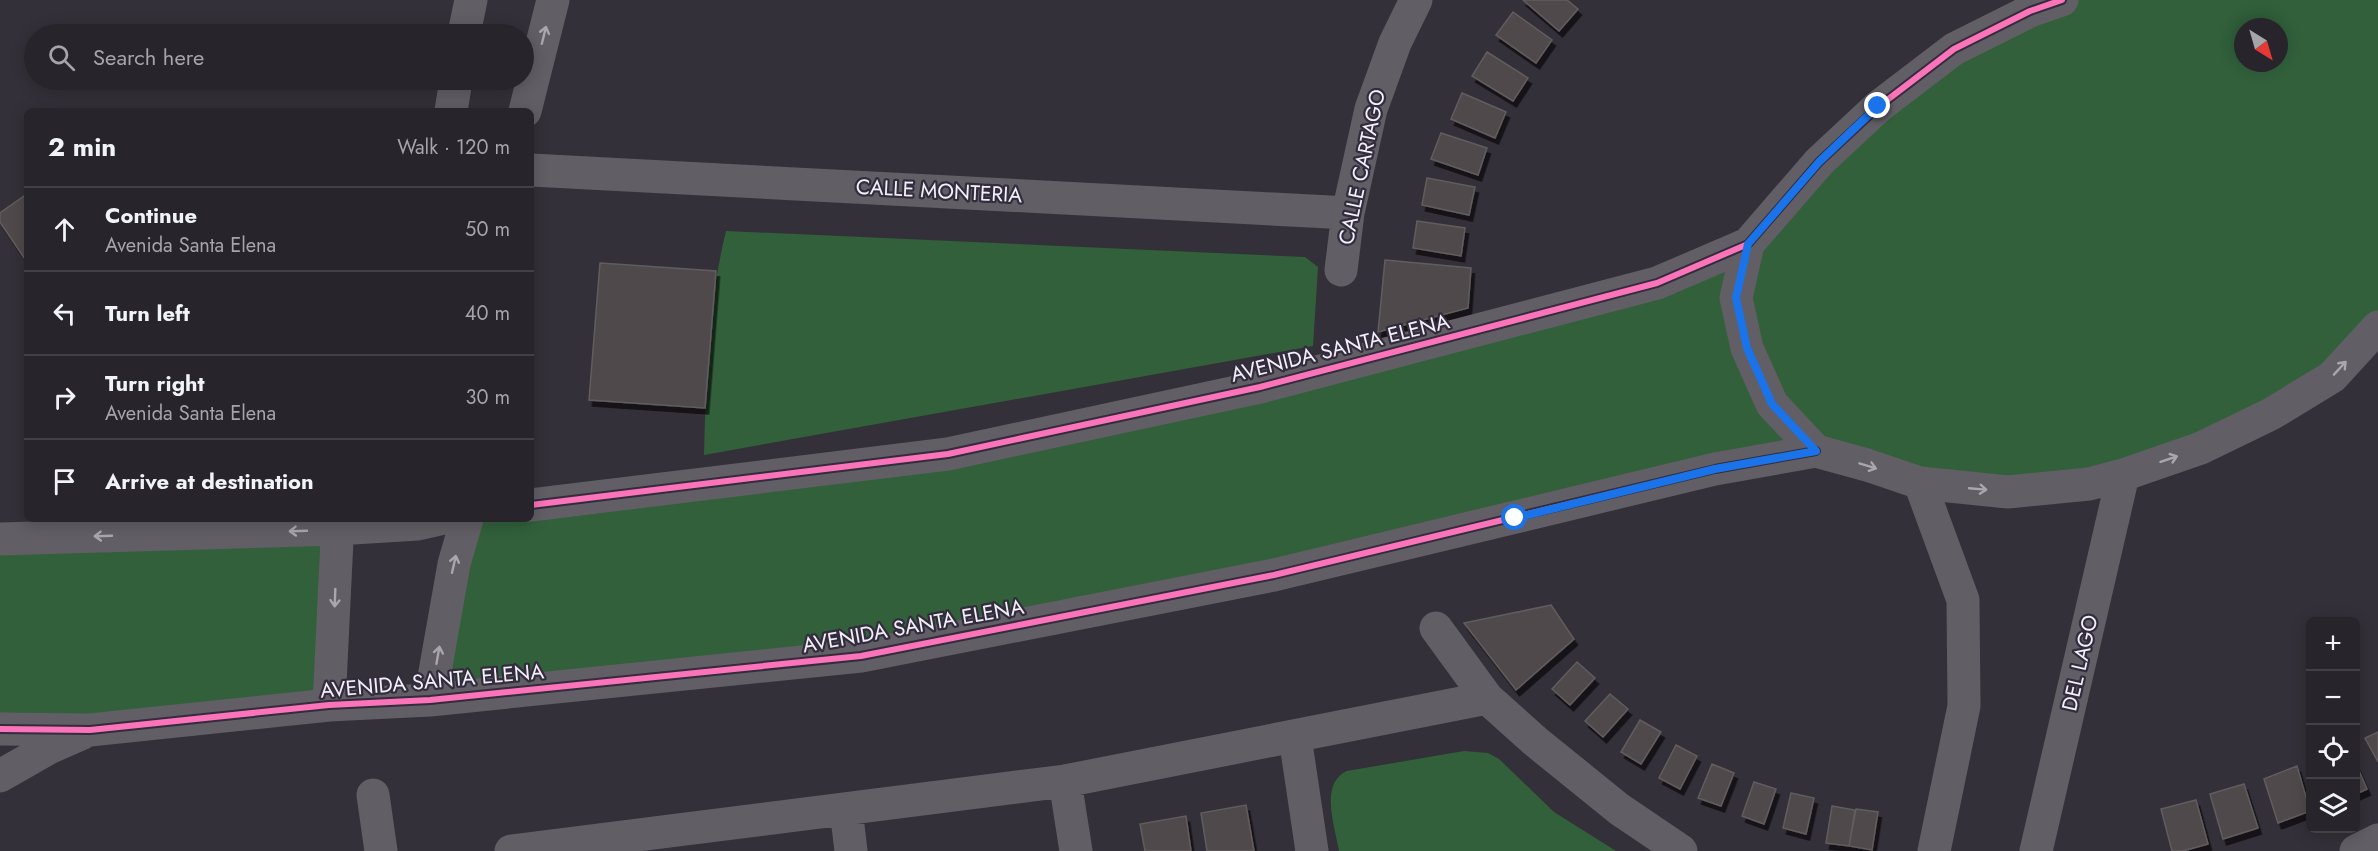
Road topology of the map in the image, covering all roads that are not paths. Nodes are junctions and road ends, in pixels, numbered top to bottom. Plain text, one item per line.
1 (471, 0) edge
2 (553, 0) edge
3 (1416, 0) edge
4 (2062, 0) edge
5 (1996, 13) edge
6 (466, 24) edge
7 (534, 75) edge
8 (454, 90) edge
9 (530, 90) edge
10 (451, 108) edge
11 (526, 108) edge
12 (534, 170) edge
13 (1348, 213) junction
14 (1748, 244) junction
15 (1341, 270) dead end
16 (2378, 327) edge
17 (1816, 451) junction
18 (2123, 475) junction
19 (1920, 483) junction
20 (534, 505) edge
21 (427, 522) edge
22 (466, 522) edge
23 (337, 524) edge
24 (0, 539) edge
25 (1436, 628) dead end
26 (1487, 698) junction
27 (430, 700) junction
28 (329, 705) junction
29 (0, 729) edge
30 (90, 730) junction
31 (1295, 737) junction
32 (0, 776) edge
33 (1065, 781) junction
34 (373, 795) dead end
35 (846, 809) junction
36 (2378, 840) edge
37 (612, 845) edge
38 (381, 851) edge
39 (511, 851) edge
40 (851, 851) edge
41 (1076, 851) edge
42 (1312, 851) edge
43 (1681, 851) edge
44 (1934, 851) edge
45 (2036, 851) edge
46 (2356, 851) edge

1 - 6 street
7 -> 2 street
3 - 13 street, CALLE CARTAGO
4 - 5 street, AVENIDA SANTA ELENA
5 - 14 street, AVENIDA SANTA ELENA
8 - 10 street
11 -> 9 street
12 - 13 street, CALLE MONTERIA
13 - 15 street, CALLE CARTAGO
14 - 17 street
14 - 20 street, AVENIDA SANTA ELENA
18 -> 16 street
17 -> 19 street
17 - 27 street, AVENIDA SANTA ELENA
19 -> 18 street
18 - 45 street, DEL LAGO
19 - 44 street
21 - 23 street
27 -> 22 street
23 -> 24 street
23 -> 28 street
25 - 26 street
26 - 31 street
26 - 43 street
27 - 28 street, AVENIDA SANTA ELENA
28 - 30 street, AVENIDA SANTA ELENA
29 - 30 street, AVENIDA SANTA ELENA
30 - 32 street
31 - 33 street
31 - 42 street
33 - 35 street
33 - 41 street
34 - 38 street
35 - 37 street
35 - 40 street
36 - 46 street
37 - 39 street

